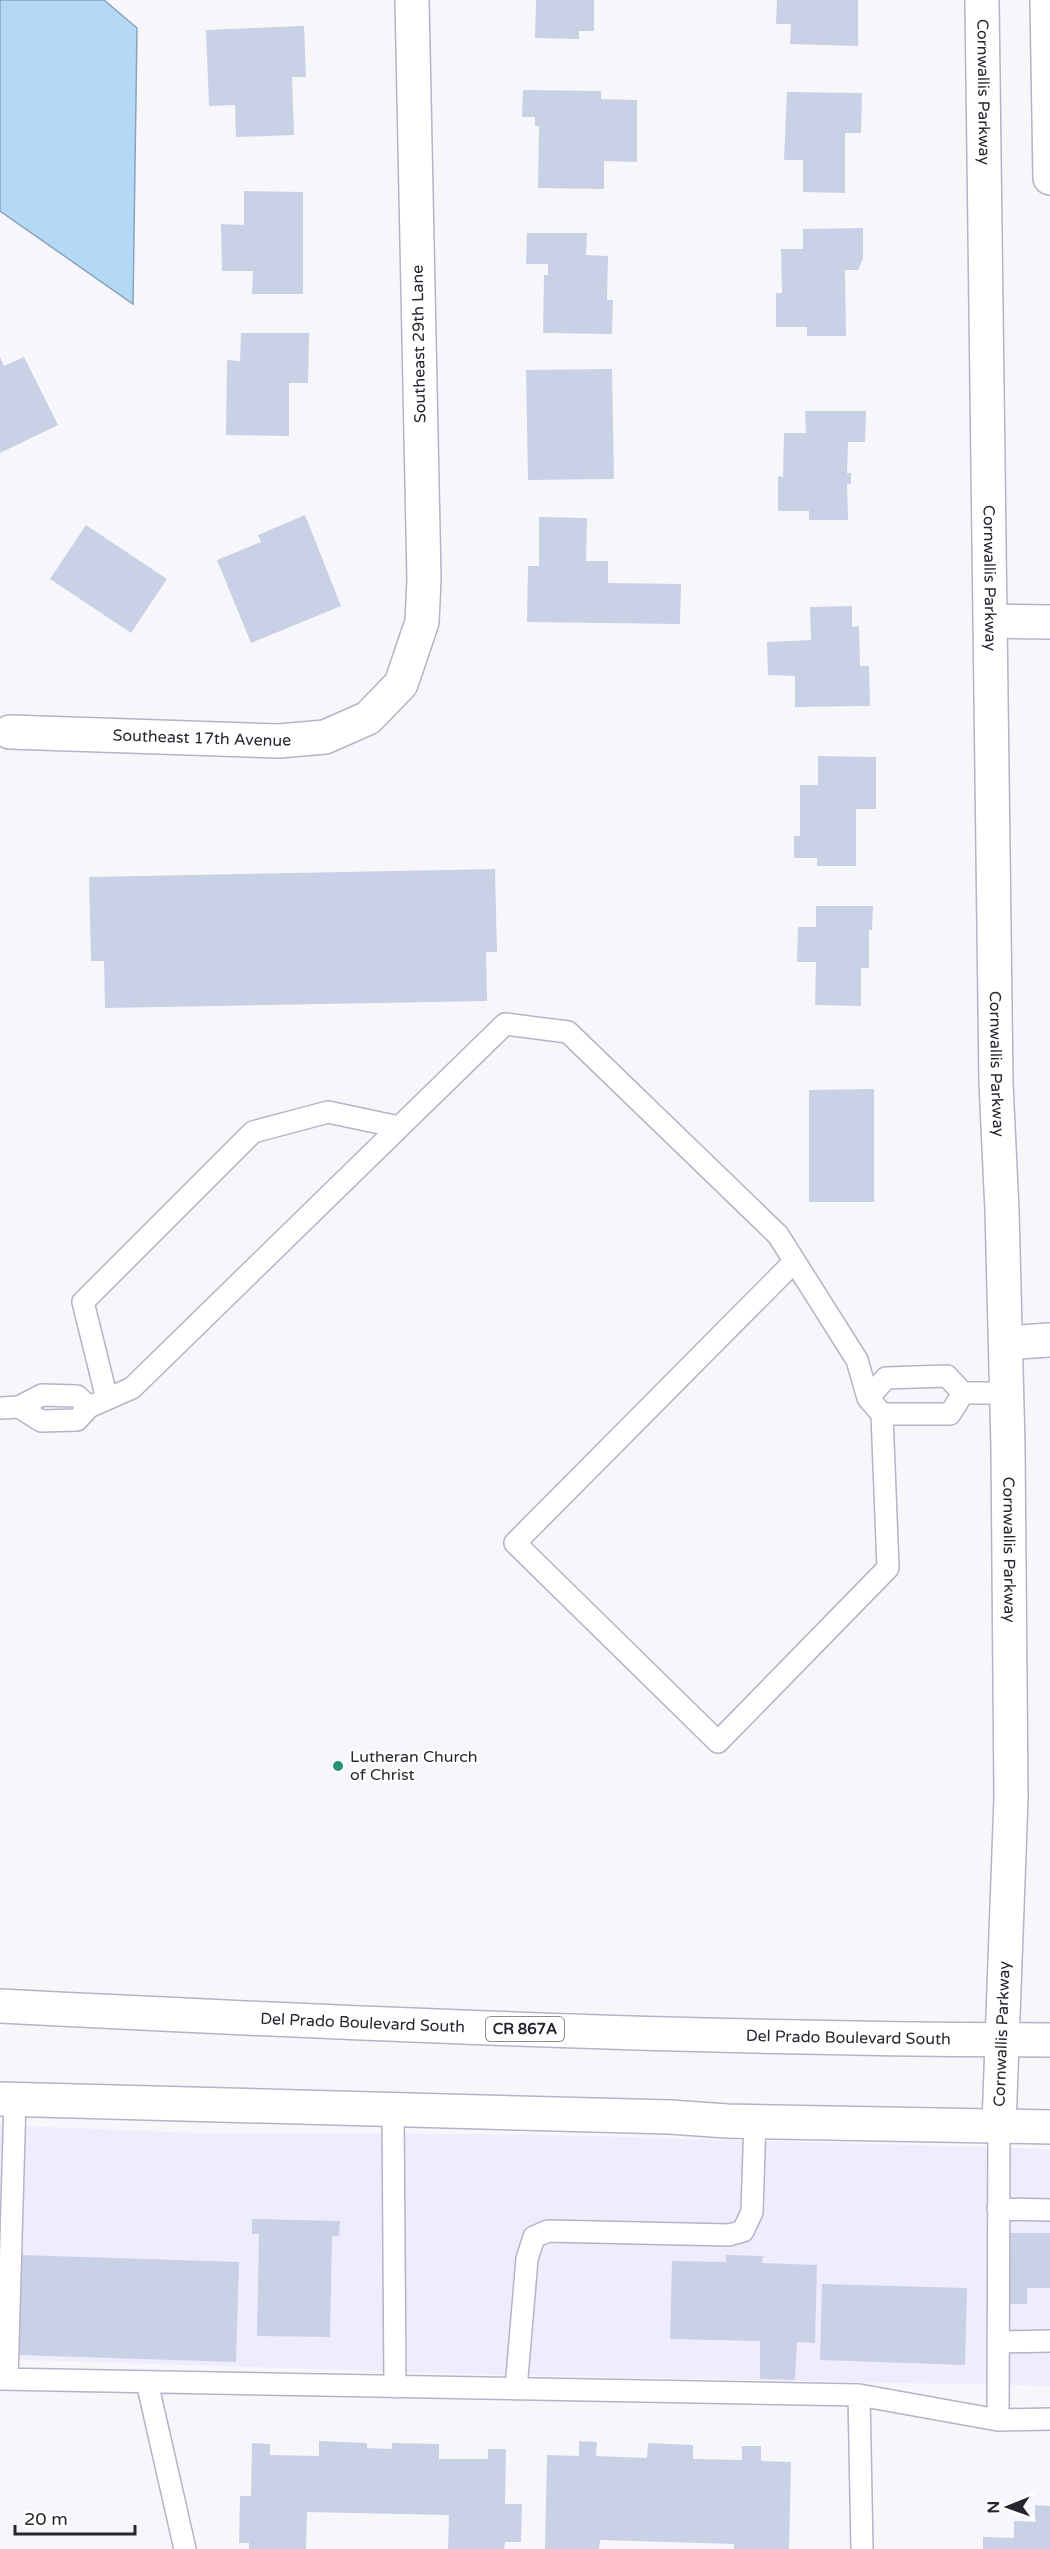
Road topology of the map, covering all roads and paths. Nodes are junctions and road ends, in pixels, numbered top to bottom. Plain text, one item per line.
1 (412, 0) edge
2 (982, 0) edge
3 (1047, 0) edge
4 (1050, 178) edge
5 (991, 621) junction
6 (1050, 622) edge
7 (401, 684) joint
8 (3, 733) edge
9 (399, 1127) junction
10 (794, 1262) junction
11 (1050, 1341) edge
12 (1006, 1343) junction
13 (963, 1393) junction
14 (1006, 1393) junction
15 (868, 1398) junction
16 (98, 1403) junction
17 (10, 1407) edge
18 (882, 1414) junction
19 (0, 2006) edge
20 (1001, 2040) junction
21 (1050, 2040) edge
22 (7, 2099) edge
23 (393, 2110) junction
24 (754, 2121) junction
25 (999, 2125) junction
26 (1050, 2127) edge
27 (998, 2209) junction
28 (1050, 2210) edge
29 (6, 2213) edge
30 (1050, 2341) edge
31 (998, 2342) junction
32 (4, 2379) edge
33 (147, 2382) junction
34 (395, 2387) junction
35 (516, 2389) junction
36 (859, 2395) junction
37 (1050, 2419) edge
38 (998, 2420) junction
39 (185, 2549) edge
40 (862, 2549) edge

1 - 7 street, Southeast 29th Lane
2 - 5 street, Cornwallis Parkway
3 - 4 street
5 - 6 street
5 - 12 street, Cornwallis Parkway
7 - 8 street, Southeast 17th Avenue
9 - 10 lane
9 - 16 lane
9 - 16 lane
10 - 15 lane
10 - 18 lane
11 - 12 street
12 - 14 street, Cornwallis Parkway
13 - 14 lane
13 - 15 lane
13 - 18 lane
14 - 20 street, Cornwallis Parkway
15 - 18 lane
16 - 17 lane
19 - 20 street, Del Prado Boulevard South / CR 867A
20 - 21 street, Del Prado Boulevard South / CR 867A
20 - 25 street, Cornwallis Parkway
22 - 23 street
22 - 29 lane
23 - 24 street
23 - 34 lane
24 - 25 street
24 - 35 lane
25 - 26 street
25 - 27 lane
27 - 28 lane
27 - 31 lane
29 - 32 lane
30 - 31 lane
31 - 38 lane
32 - 33 lane
33 - 34 lane
33 - 39 lane
34 - 35 lane
35 - 36 lane
36 - 38 lane
36 - 40 lane
37 - 38 lane

